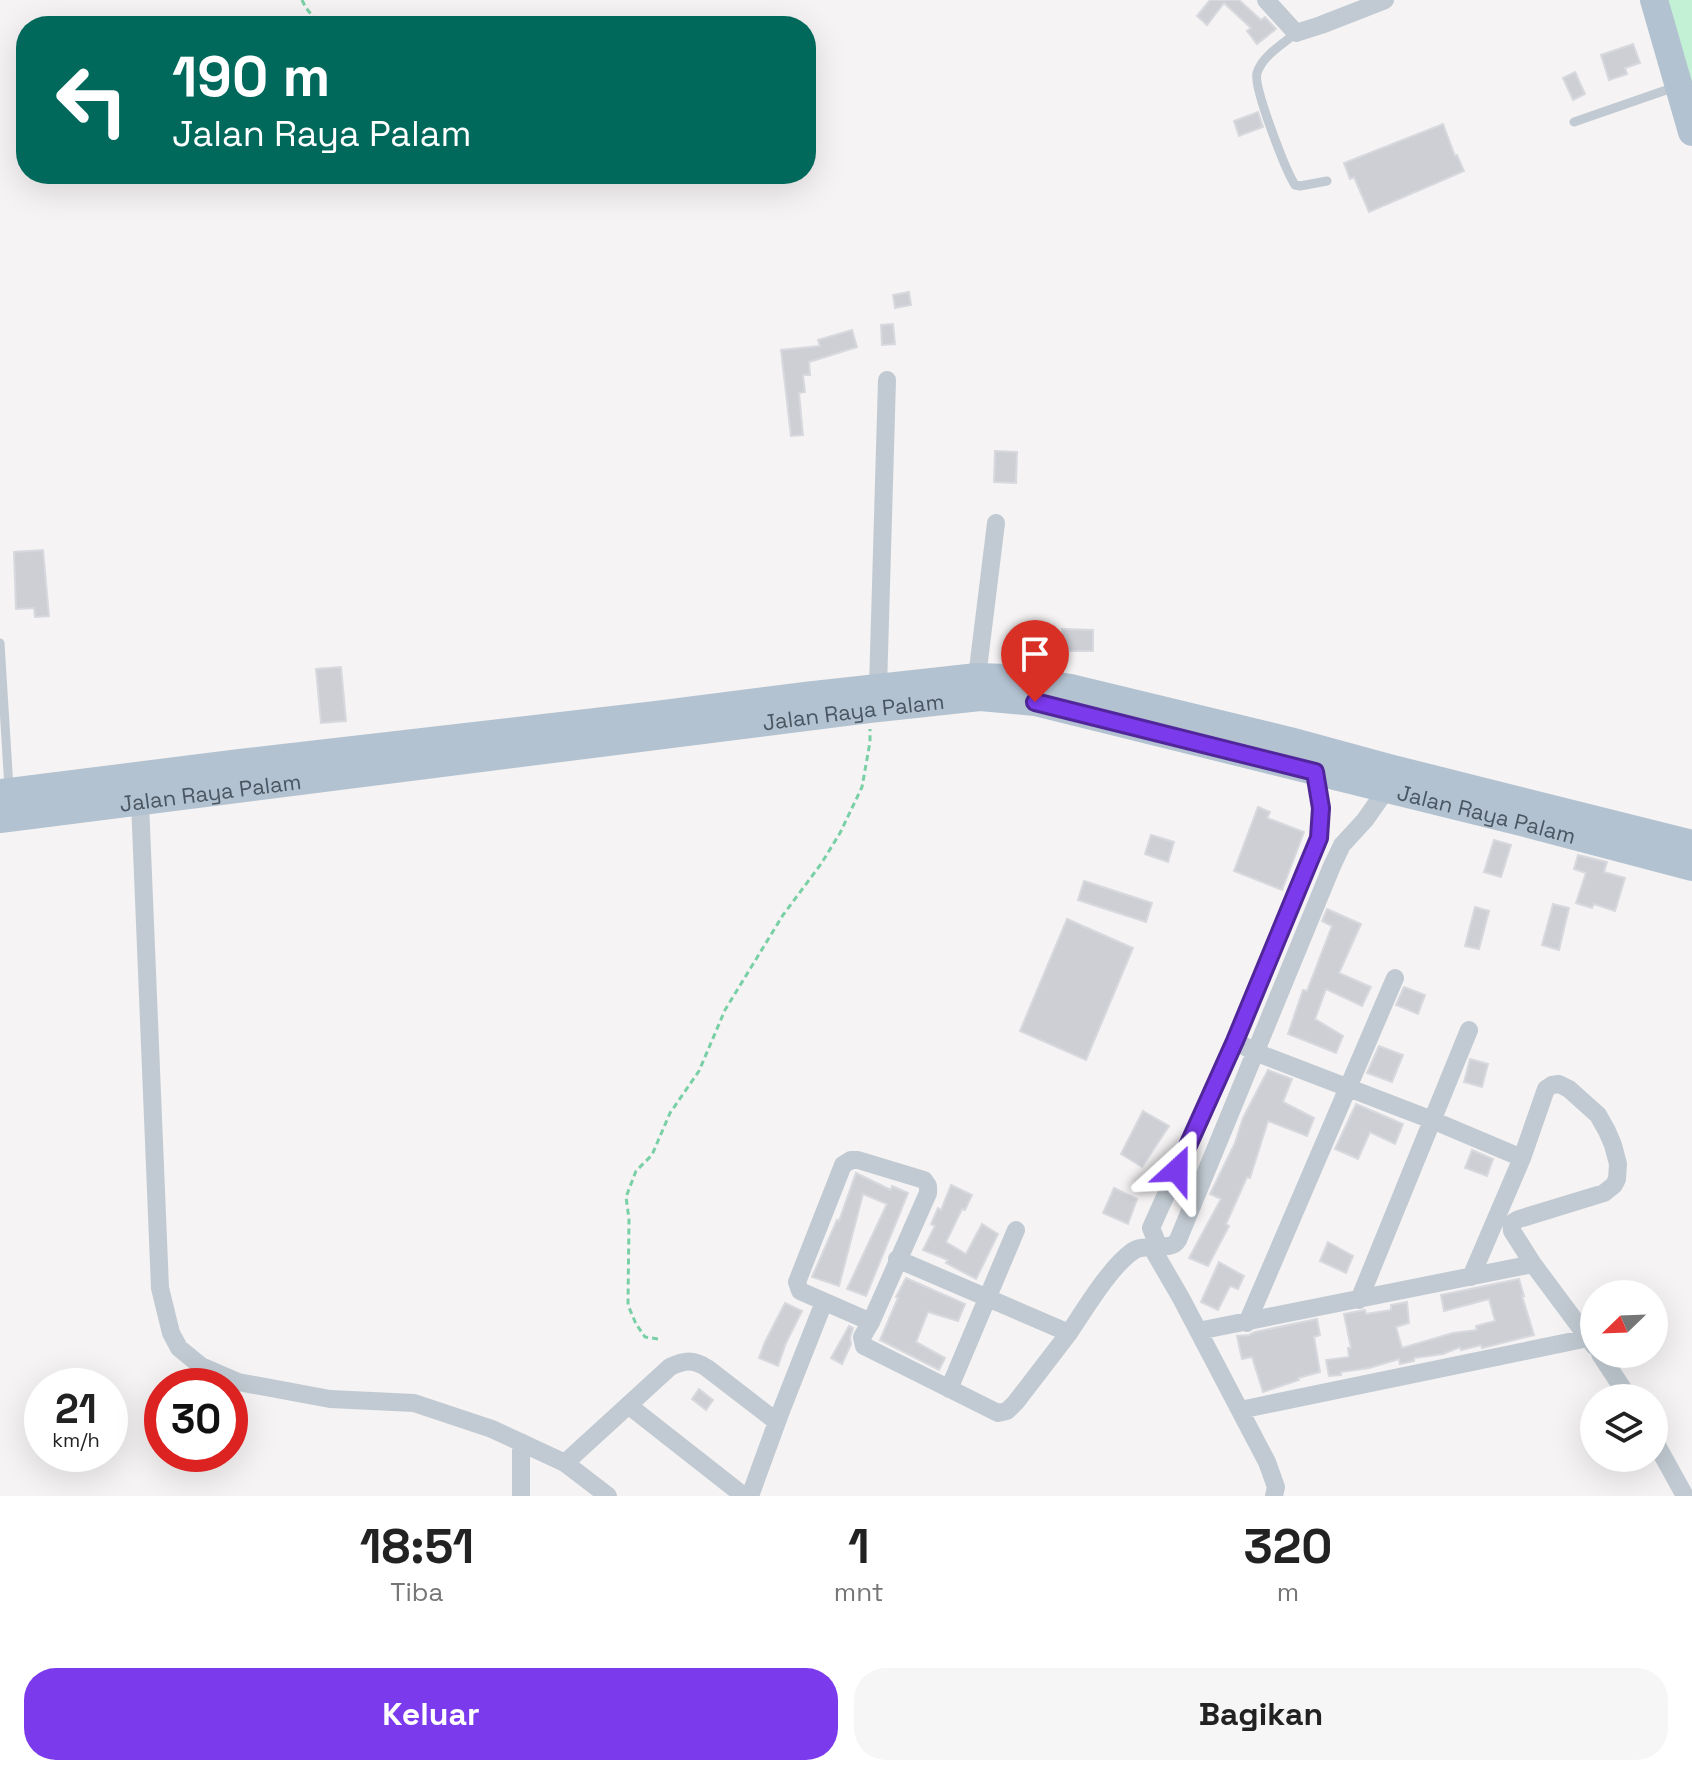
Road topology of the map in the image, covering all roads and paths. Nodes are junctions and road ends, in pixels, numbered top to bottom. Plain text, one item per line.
1 (1266, 0) edge
2 (1385, 0) edge
3 (1654, 0) edge
4 (1296, 33) junction
5 (1679, 86) junction
6 (1574, 122) dead end
7 (1692, 132) edge
8 (1327, 181) dead end
9 (887, 380) dead end
10 (996, 523) dead end
11 (0, 643) edge
12 (977, 677) junction
13 (911, 695) junction
14 (874, 698) junction
15 (1315, 772) junction
16 (1386, 790) junction
17 (5, 793) edge
18 (140, 802) junction
19 (1527, 813) junction
20 (0, 819) edge
21 (1319, 838) junction
22 (1692, 844) edge
23 (1342, 845) junction
24 (1692, 867) edge
25 (1395, 978) dead end
26 (1469, 1030) dead end
27 (1235, 1041) junction
28 (1255, 1052) junction
29 (1348, 1086) junction
30 (1432, 1120) junction
31 (1522, 1158) junction
32 (1505, 1219) junction
33 (1016, 1230) dead end
34 (1155, 1247) junction
35 (897, 1259) junction
36 (1533, 1264) junction
37 (1471, 1277) junction
38 (987, 1298) junction
39 (1359, 1300) junction
40 (824, 1302) junction
41 (871, 1322) junction
42 (1247, 1323) junction
43 (1580, 1327) edge
44 (1198, 1331) junction
45 (1069, 1333) junction
46 (658, 1339) dead end
47 (1580, 1344) edge
48 (949, 1389) junction
49 (628, 1405) junction
50 (1240, 1410) junction
51 (777, 1422) junction
52 (521, 1442) junction
53 (565, 1463) junction
54 (1668, 1465) edge
55 (521, 1496) edge
56 (608, 1496) edge
57 (747, 1496) edge
58 (1274, 1496) edge
59 (1685, 1496) edge

1 - 4 street
2 - 4 street
3 - 5 main road
4 - 8 lane
5 - 6 lane
5 - 7 main road
9 - 14 street
10 - 12 street
11 - 17 lane
12 - 13 main road, Jalan Raya Palam
12 - 19 main road, Jalan Raya Palam
13 - 14 main road, Jalan Raya Palam
13 - 15 main road, Jalan Raya Palam
14 - 17 main road, Jalan Raya Palam
14 - 18 main road, Jalan Raya Palam
14 - 46 path
15 - 16 main road, Jalan Raya Palam
15 - 21 street
16 - 19 main road, Jalan Raya Palam
16 - 23 street
18 - 20 main road, Jalan Raya Palam
18 - 52 street
19 - 22 main road, Jalan Raya Palam
19 - 24 main road, Jalan Raya Palam
21 - 23 street
21 - 27 street
23 - 28 street
25 - 29 street
26 - 30 street
27 - 28 street
27 - 34 street
28 - 29 street
28 - 34 street
29 - 30 street
29 - 42 street
30 - 31 street
30 - 39 street
31 - 32 street
31 - 32 street
32 - 36 street
32 - 37 street
33 - 38 street
34 - 44 street
34 - 45 street
35 - 38 street
35 - 40 street
35 - 41 street
36 - 37 street
36 - 43 street
37 - 39 street
38 - 45 street
38 - 48 street
39 - 42 street
40 - 41 street
40 - 51 street
41 - 48 street
42 - 44 street
44 - 50 street
45 - 48 street
47 - 50 street
49 - 51 street
49 - 53 street
49 - 57 street
50 - 58 street
51 - 57 street
52 - 53 street
52 - 55 street
53 - 56 street
54 - 59 street

